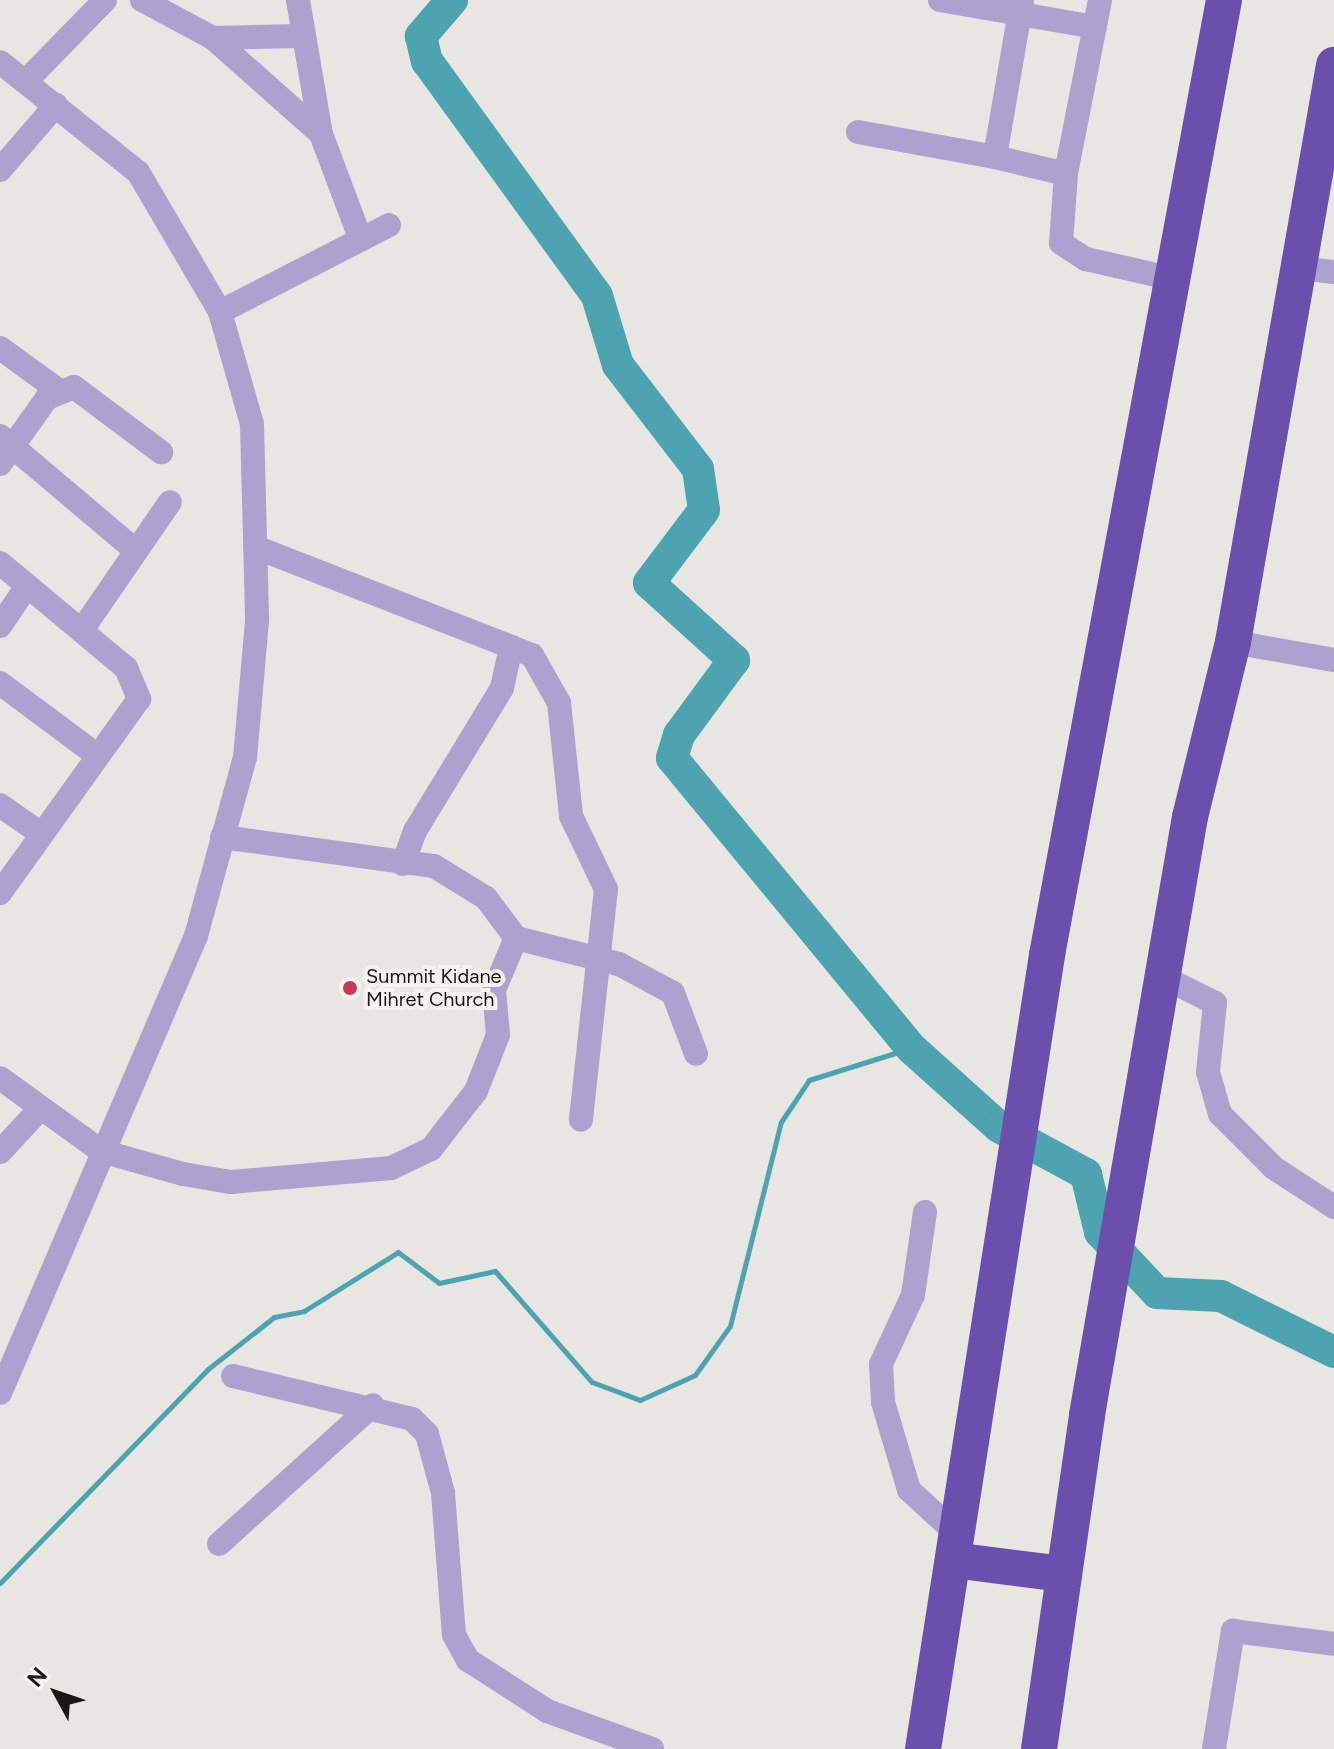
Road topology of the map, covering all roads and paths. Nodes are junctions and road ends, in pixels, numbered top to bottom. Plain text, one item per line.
1 (105, 0) edge
2 (142, 0) edge
3 (298, 0) edge
4 (940, 0) edge
5 (1100, 0) edge
6 (1224, 0) edge
7 (1021, 7) edge
8 (1095, 27) junction
9 (300, 36) junction
10 (213, 38) junction
11 (0, 62) edge
12 (1334, 65) edge
13 (26, 81) junction
14 (56, 105) junction
15 (858, 132) dead end
16 (321, 134) junction
17 (995, 157) junction
18 (0, 170) edge
19 (1066, 174) junction
20 (389, 225) dead end
21 (360, 238) junction
22 (1317, 270) edge
23 (1174, 279) junction
24 (220, 312) junction
25 (0, 348) edge
26 (58, 390) junction
27 (4, 449) edge
28 (161, 452) dead end
29 (170, 502) dead end
30 (255, 547) junction
31 (136, 551) junction
32 (0, 563) edge
33 (27, 586) junction
34 (0, 626) edge
35 (82, 630) junction
36 (1233, 642) junction
37 (511, 647) junction
38 (1334, 660) edge
39 (0, 683) edge
40 (94, 753) junction
41 (0, 805) edge
42 (40, 833) junction
43 (222, 837) junction
44 (403, 864) junction
45 (0, 893) edge
46 (516, 938) junction
47 (602, 962) junction
48 (1165, 978) junction
49 (696, 1054) dead end
50 (0, 1078) edge
51 (39, 1110) junction
52 (581, 1120) dead end
53 (101, 1151) junction
54 (0, 1152) edge
55 (1334, 1207) edge
56 (925, 1212) dead end
57 (233, 1376) dead end
58 (0, 1393) edge
59 (373, 1405) junction
60 (219, 1544) dead end
61 (955, 1547) junction
62 (1062, 1574) junction
63 (1334, 1644) edge
64 (652, 1749) edge
65 (923, 1749) edge
66 (1039, 1749) edge
67 (1214, 1749) edge

1 - 13 street
2 - 10 street
3 - 9 street
4 - 7 street
5 - 8 street
6 - 23 highway
7 - 8 street
7 - 17 street
8 - 19 street
9 - 10 street
9 - 16 street
10 - 16 street
11 - 13 street
12 - 22 highway
13 - 14 street
14 - 18 street
14 - 24 street
15 - 17 street
16 - 21 street
17 - 19 street
19 - 23 street
20 - 21 street
21 - 24 street
22 - 36 highway
23 - 61 highway
24 - 30 street
25 - 26 street
26 - 27 street
26 - 28 street
27 - 31 street
29 - 31 street
30 - 37 street
30 - 43 street
31 - 35 street
32 - 33 street
33 - 34 street
33 - 35 street
35 - 40 street
36 - 38 street
36 - 48 highway
37 - 44 street
37 - 47 street
39 - 40 street
40 - 42 street
41 - 42 street
42 - 45 street
43 - 44 street
43 - 53 street
44 - 46 street
46 - 47 street
46 - 53 street
47 - 49 street
47 - 52 street
48 - 55 street
48 - 62 highway
50 - 51 street
51 - 53 street
51 - 54 street
53 - 58 street
56 - 61 street
57 - 59 street
59 - 60 street
59 - 64 street
61 - 62 highway
61 - 65 highway
62 - 66 highway
63 - 67 street

